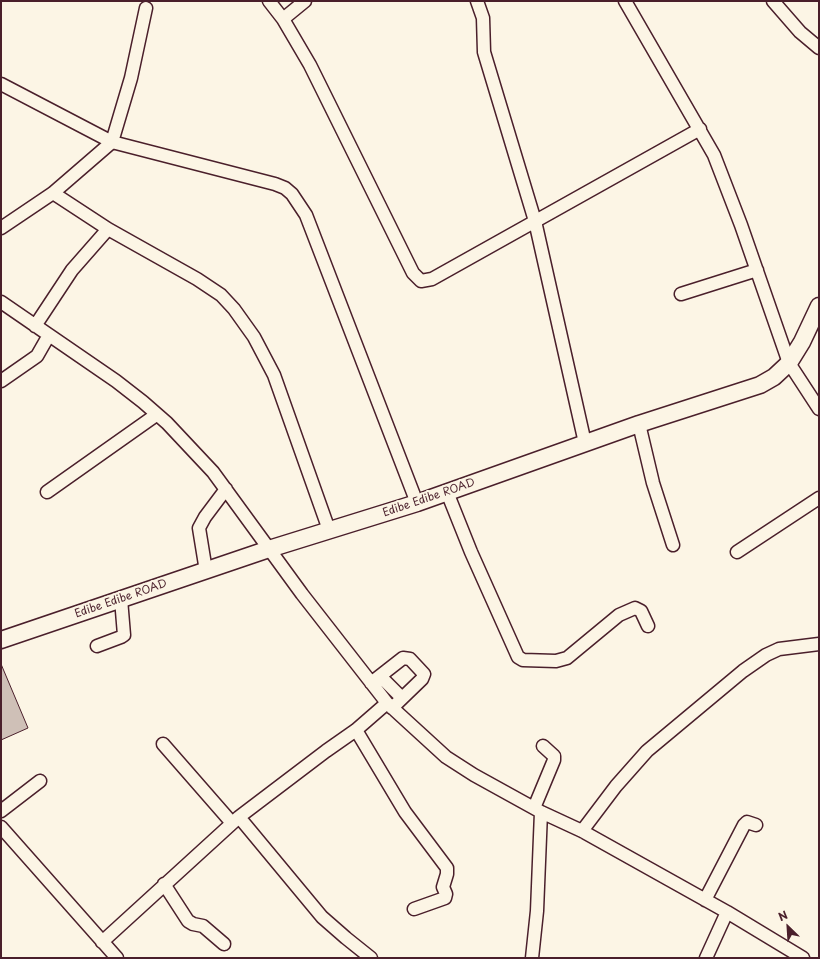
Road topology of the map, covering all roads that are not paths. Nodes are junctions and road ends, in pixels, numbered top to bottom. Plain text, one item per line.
1 (269, 1) edge
2 (305, 1) edge
3 (477, 1) edge
4 (625, 1) edge
5 (773, 1) edge
6 (146, 8) dead end
7 (283, 19) junction
8 (819, 48) edge
9 (1, 84) edge
10 (700, 129) junction
11 (112, 142) junction
12 (53, 193) junction
13 (534, 221) junction
14 (1, 228) edge
15 (108, 229) junction
16 (757, 270) junction
17 (681, 294) dead end
18 (1, 302) edge
19 (819, 306) edge
20 (35, 326) junction
21 (49, 335) junction
22 (789, 363) junction
23 (1, 381) edge
24 (818, 406) edge
25 (156, 415) junction
26 (639, 424) junction
27 (585, 443) junction
28 (226, 489) junction
29 (47, 492) dead end
30 (447, 492) junction
31 (819, 498) edge
32 (417, 503) junction
33 (329, 530) junction
34 (673, 545) dead end
35 (269, 549) junction
36 (736, 552) dead end
37 (206, 571) junction
38 (121, 599) junction
39 (648, 626) dead end
40 (1, 640) edge
41 (819, 644) edge
42 (97, 646) dead end
43 (376, 680) junction
44 (402, 698) junction
45 (390, 706) junction
46 (356, 730) junction
47 (163, 744) dead end
48 (542, 746) dead end
49 (40, 781) dead end
50 (537, 810) junction
51 (1, 811) edge
52 (236, 820) junction
53 (756, 825) dead end
54 (1, 827) edge
55 (582, 831) junction
56 (164, 884) junction
57 (704, 900) junction
58 (414, 909) dead end
59 (727, 912) junction
60 (102, 942) junction
61 (224, 944) dead end
62 (117, 958) edge
63 (371, 958) edge
64 (532, 958) edge
65 (706, 958) edge
66 (803, 958) edge

1 - 7 street
2 - 7 street
3 - 13 street
4 - 10 street
5 - 8 street
6 - 11 street
7 - 13 street
9 - 11 street
10 - 13 street
10 - 16 street
11 - 12 street
11 - 32 street
12 - 14 street
12 - 15 street
13 - 27 street
15 - 20 street
15 - 33 street
16 - 17 street
16 - 22 street
18 - 20 street
19 - 22 main road, Edibe Edibe ROAD
20 - 21 street
21 - 23 street
21 - 25 street
22 - 24 street
22 - 26 main road, Edibe Edibe ROAD
25 - 28 street
25 - 29 street
26 - 27 main road, Edibe Edibe ROAD
26 - 34 street
27 - 30 main road, Edibe Edibe ROAD
28 - 35 street
28 - 37 street
30 - 32 main road, Edibe Edibe ROAD
30 - 39 street
31 - 36 street
32 - 33 main road, Edibe Edibe ROAD
33 - 35 main road, Edibe Edibe ROAD
35 - 37 main road, Edibe Edibe ROAD
35 - 43 street
37 - 38 main road, Edibe Edibe ROAD
38 - 40 main road, Edibe Edibe ROAD
38 - 42 street
41 - 55 street
43 - 44 street
43 - 44 street
43 - 45 street
44 - 45 street
45 - 46 street
45 - 50 street
46 - 52 street
46 - 58 street
47 - 52 street
48 - 50 street
49 - 51 street
50 - 55 street
50 - 64 street
52 - 56 street
52 - 63 street
53 - 57 street
54 - 60 street
55 - 57 street
56 - 60 street
56 - 61 street
57 - 59 street
59 - 65 street
59 - 66 street
60 - 62 street

